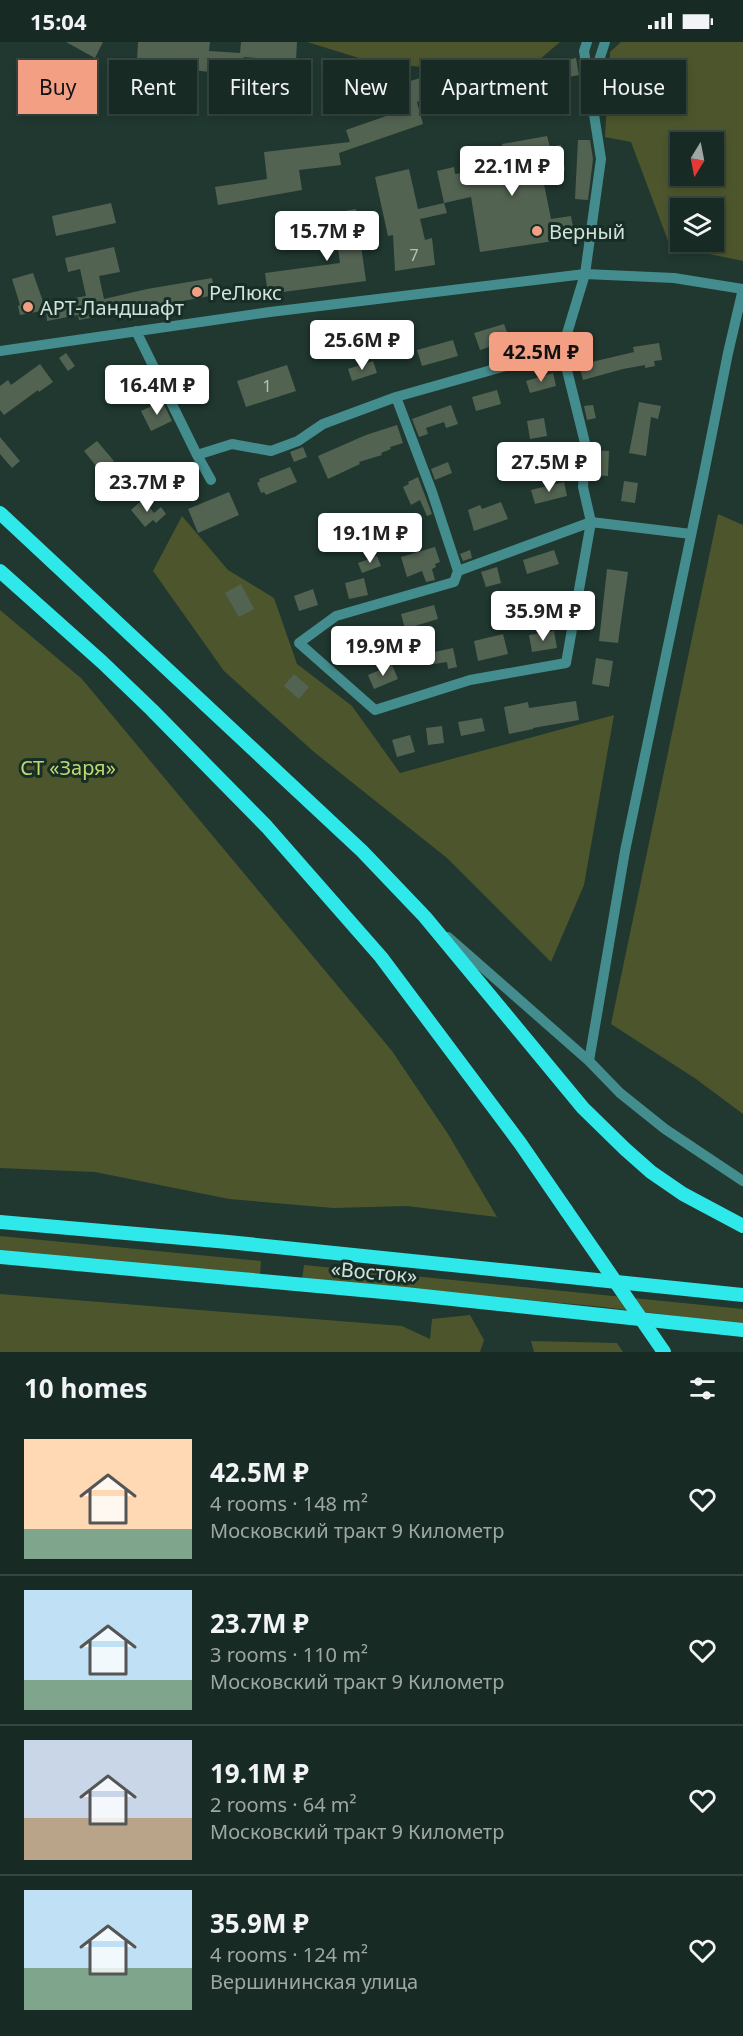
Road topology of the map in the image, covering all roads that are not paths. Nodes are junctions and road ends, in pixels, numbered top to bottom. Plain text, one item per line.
1 (588, 42) edge
2 (605, 42) edge
3 (585, 60) edge
4 (599, 60) edge
5 (594, 114) edge
6 (585, 274) junction
7 (743, 289) edge
8 (136, 331) junction
9 (561, 350) junction
10 (0, 351) edge
11 (396, 397) junction
12 (197, 455) junction
13 (211, 480) dead end
14 (0, 513) edge
15 (591, 522) junction
16 (692, 534) junction
17 (0, 571) edge
18 (458, 571) junction
19 (425, 917) junction
20 (589, 1061) junction
21 (743, 1181) edge
22 (0, 1222) edge
23 (743, 1226) edge
24 (0, 1257) edge
25 (743, 1295) edge
26 (743, 1330) edge
27 (664, 1352) edge

1 - 3 street
2 - 4 street
5 - 6 street
6 - 7 street
6 - 8 street
6 - 9 street
7 - 16 street
8 - 10 street
8 - 12 street
9 - 11 street
9 - 15 street
11 - 12 street
11 - 18 street
12 - 13 street
14 - 19 main road
15 - 16 street
15 - 18 street
15 - 18 street
16 - 20 street
17 - 27 main road, bridge
19 - 20 street
19 - 23 main road
20 - 21 street
22 - 25 main road, «Восток»
24 - 26 main road, «Восток»

